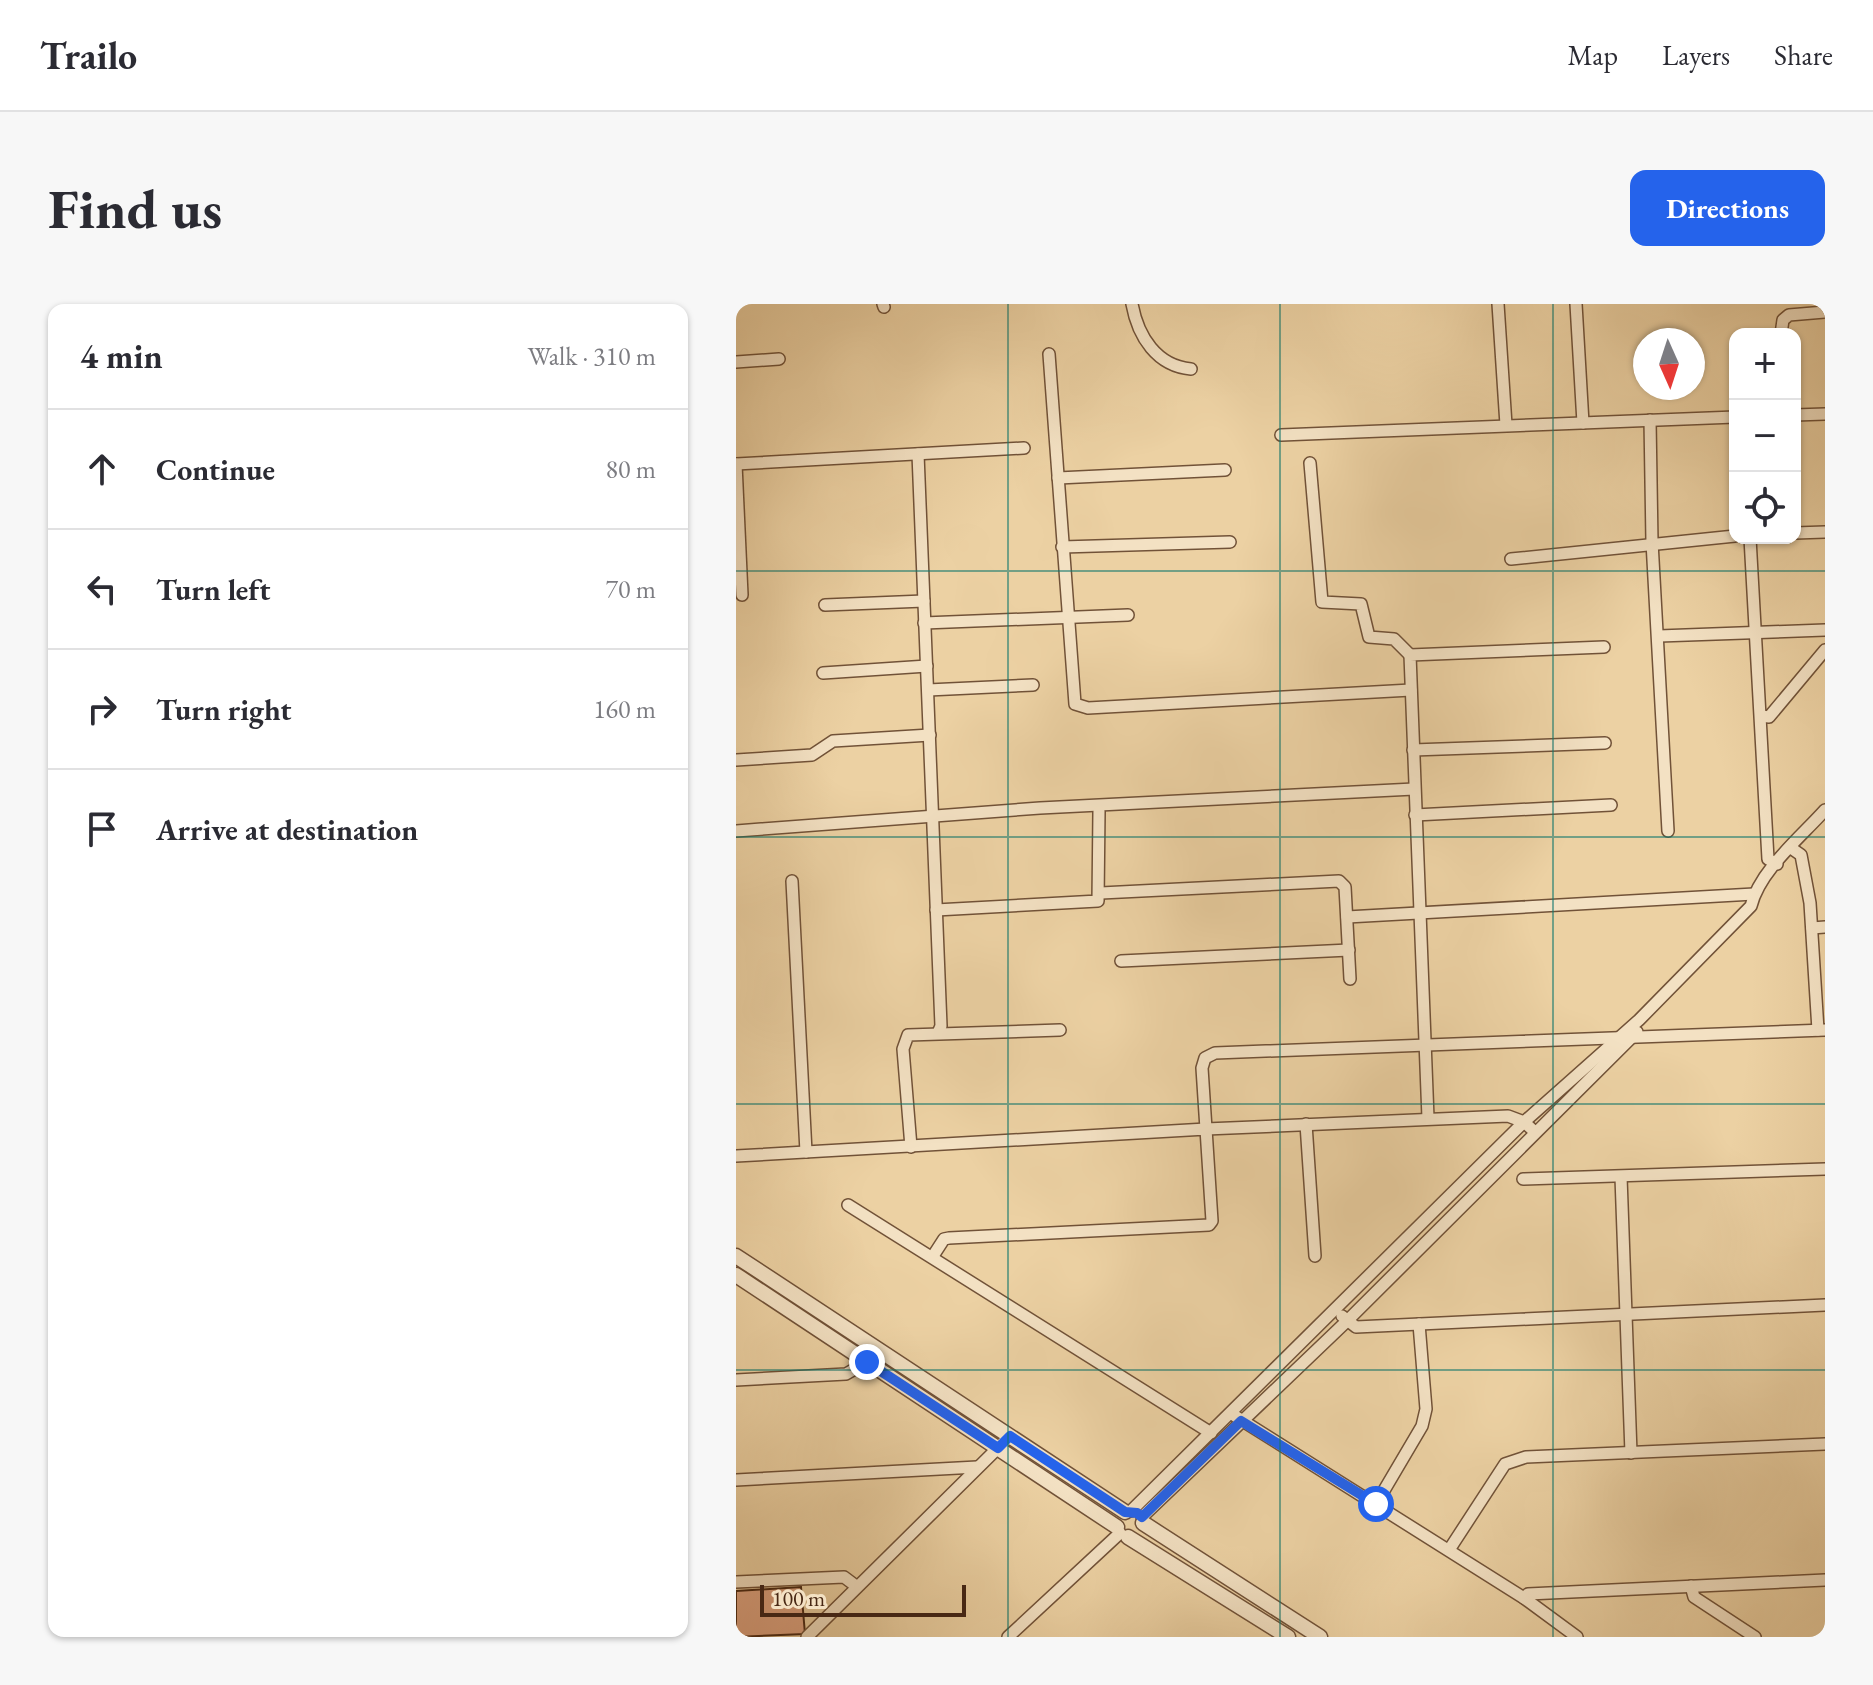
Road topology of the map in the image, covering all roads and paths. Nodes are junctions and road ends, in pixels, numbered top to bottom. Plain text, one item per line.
1 (1132, 304) edge
2 (1498, 304) edge
3 (1576, 304) edge
4 (1808, 308) edge
5 (1825, 312) edge
6 (1782, 328) edge
7 (1049, 354) dead end
8 (779, 359) dead end
9 (736, 362) edge
10 (1191, 369) dead end
11 (1825, 414) edge
12 (1801, 415) edge
13 (1729, 417) edge
14 (1650, 420) junction
15 (1583, 423) junction
16 (1506, 425) junction
17 (1281, 435) dead end
18 (1024, 448) dead end
19 (918, 454) junction
20 (1310, 463) dead end
21 (736, 464) edge
22 (1225, 470) dead end
23 (1058, 478) junction
24 (1825, 532) edge
25 (1801, 533) edge
26 (1729, 536) edge
27 (1230, 542) dead end
28 (1652, 542) junction
29 (1750, 544) edge
30 (1062, 547) junction
31 (1511, 559) dead end
32 (742, 595) dead end
33 (924, 601) junction
34 (825, 605) dead end
35 (1128, 615) dead end
36 (1067, 616) junction
37 (924, 623) junction
38 (1825, 630) edge
39 (1755, 634) junction
40 (1659, 636) junction
41 (1604, 647) dead end
42 (1825, 650) edge
43 (1410, 655) junction
44 (927, 666) junction
45 (823, 673) dead end
46 (1033, 685) dead end
47 (928, 690) junction
48 (1411, 690) junction
49 (1761, 716) junction
50 (930, 735) junction
51 (1605, 743) dead end
52 (1413, 750) junction
53 (736, 760) edge
54 (1414, 789) junction
55 (1611, 805) dead end
56 (1825, 810) edge
57 (1099, 811) dead end
58 (1415, 815) junction
59 (935, 817) junction
60 (736, 831) edge
61 (1668, 831) dead end
62 (1791, 848) junction
63 (1777, 864) junction
64 (792, 881) dead end
65 (1101, 893) junction
66 (1754, 894) junction
67 (936, 910) junction
68 (1418, 915) junction
69 (1347, 917) junction
70 (1825, 927) edge
71 (1812, 928) junction
72 (1349, 950) junction
73 (1121, 961) dead end
74 (1350, 979) dead end
75 (1639, 1020) junction
76 (1060, 1030) dead end
77 (1821, 1030) edge
78 (938, 1033) junction
79 (1619, 1035) junction
80 (1636, 1035) junction
81 (1427, 1045) junction
82 (1428, 1118) junction
83 (1524, 1122) junction
84 (1306, 1124) junction
85 (1206, 1129) junction
86 (1535, 1132) junction
87 (911, 1147) junction
88 (806, 1152) junction
89 (736, 1156) edge
90 (1825, 1169) edge
91 (1621, 1177) junction
92 (1523, 1179) dead end
93 (848, 1205) dead end
94 (736, 1256) edge
95 (933, 1256) junction
96 (1315, 1256) dead end
97 (736, 1275) edge
98 (1825, 1305) edge
99 (1335, 1310) junction
100 (1626, 1316) junction
101 (1347, 1321) junction
102 (1419, 1324) junction
103 (876, 1349) junction
104 (867, 1362) junction
105 (736, 1380) edge
106 (1236, 1416) junction
107 (1211, 1433) junction
108 (1010, 1436) junction
109 (1825, 1444) edge
110 (998, 1448) junction
111 (1631, 1453) junction
112 (977, 1467) junction
113 (736, 1480) edge
114 (1376, 1504) junction
115 (1135, 1516) junction
116 (1122, 1532) junction
117 (1449, 1550) junction
118 (1825, 1580) edge
119 (736, 1582) edge
120 (856, 1586) junction
121 (1691, 1586) junction
122 (1524, 1598) junction
123 (1016, 1635) edge
124 (807, 1637) edge
125 (1288, 1637) edge
126 (1320, 1637) edge
127 (1577, 1637) edge
128 (1755, 1637) edge

1 - 10 street
2 - 16 street
3 - 15 street
4 - 5 street
4 - 6 street
7 - 23 street
8 - 9 street
11 - 12 street
13 - 14 street
14 - 15 street
14 - 28 street
15 - 16 street
16 - 17 street
18 - 19 street
19 - 21 street
19 - 33 street
20 - 43 street
21 - 32 street
22 - 23 street
23 - 30 street
24 - 25 street
26 - 28 street
27 - 30 street
28 - 31 street
28 - 40 street
29 - 39 street
30 - 36 street
33 - 34 street
33 - 37 street
35 - 36 street
36 - 37 street
36 - 48 street
37 - 44 street
38 - 39 street
39 - 40 street
39 - 49 street
40 - 61 street
41 - 43 street
42 - 49 street
43 - 48 street
44 - 45 street
44 - 47 street
46 - 47 street
47 - 50 street
48 - 52 street
49 - 63 street
50 - 53 street
50 - 59 street
51 - 52 street
52 - 54 street
54 - 58 street
54 - 59 street
55 - 58 street
56 - 62 street
57 - 65 street
58 - 68 street
59 - 60 street
59 - 67 street
62 - 63 street
62 - 71 street
63 - 66 street
64 - 88 street
65 - 67 street
65 - 69 street
66 - 68 street
66 - 75 street
67 - 78 street
68 - 69 street
68 - 81 street
69 - 72 street
70 - 71 street
71 - 77 street
72 - 73 street
72 - 74 street
75 - 79 street
75 - 80 street
76 - 78 street
77 - 80 street
78 - 87 street
79 - 80 street
79 - 81 street
79 - 83 street
80 - 86 street
81 - 82 street
81 - 85 street
82 - 83 street
82 - 84 street
83 - 86 street
83 - 99 street
84 - 85 street
84 - 96 street
85 - 87 street
85 - 95 street
86 - 101 street
87 - 88 street
88 - 89 street
90 - 91 street
91 - 92 street
91 - 100 street
93 - 95 street
94 - 103 street
95 - 107 street
97 - 104 street
98 - 100 street
99 - 101 street
99 - 106 street
100 - 102 street
100 - 111 street
101 - 102 street
101 - 106 street
102 - 114 street
103 - 104 street
103 - 108 street
104 - 105 street
104 - 110 street
106 - 107 street
106 - 114 street
106 - 115 street
107 - 115 street
108 - 110 street
108 - 115 street
109 - 111 street
110 - 112 street
110 - 116 street
111 - 117 street
112 - 113 street
112 - 120 street
114 - 117 street
115 - 116 street
115 - 116 street
115 - 126 street
116 - 123 street
116 - 125 street
117 - 122 street
118 - 121 street
119 - 120 street
120 - 124 street
121 - 122 street
121 - 128 street
122 - 127 street

